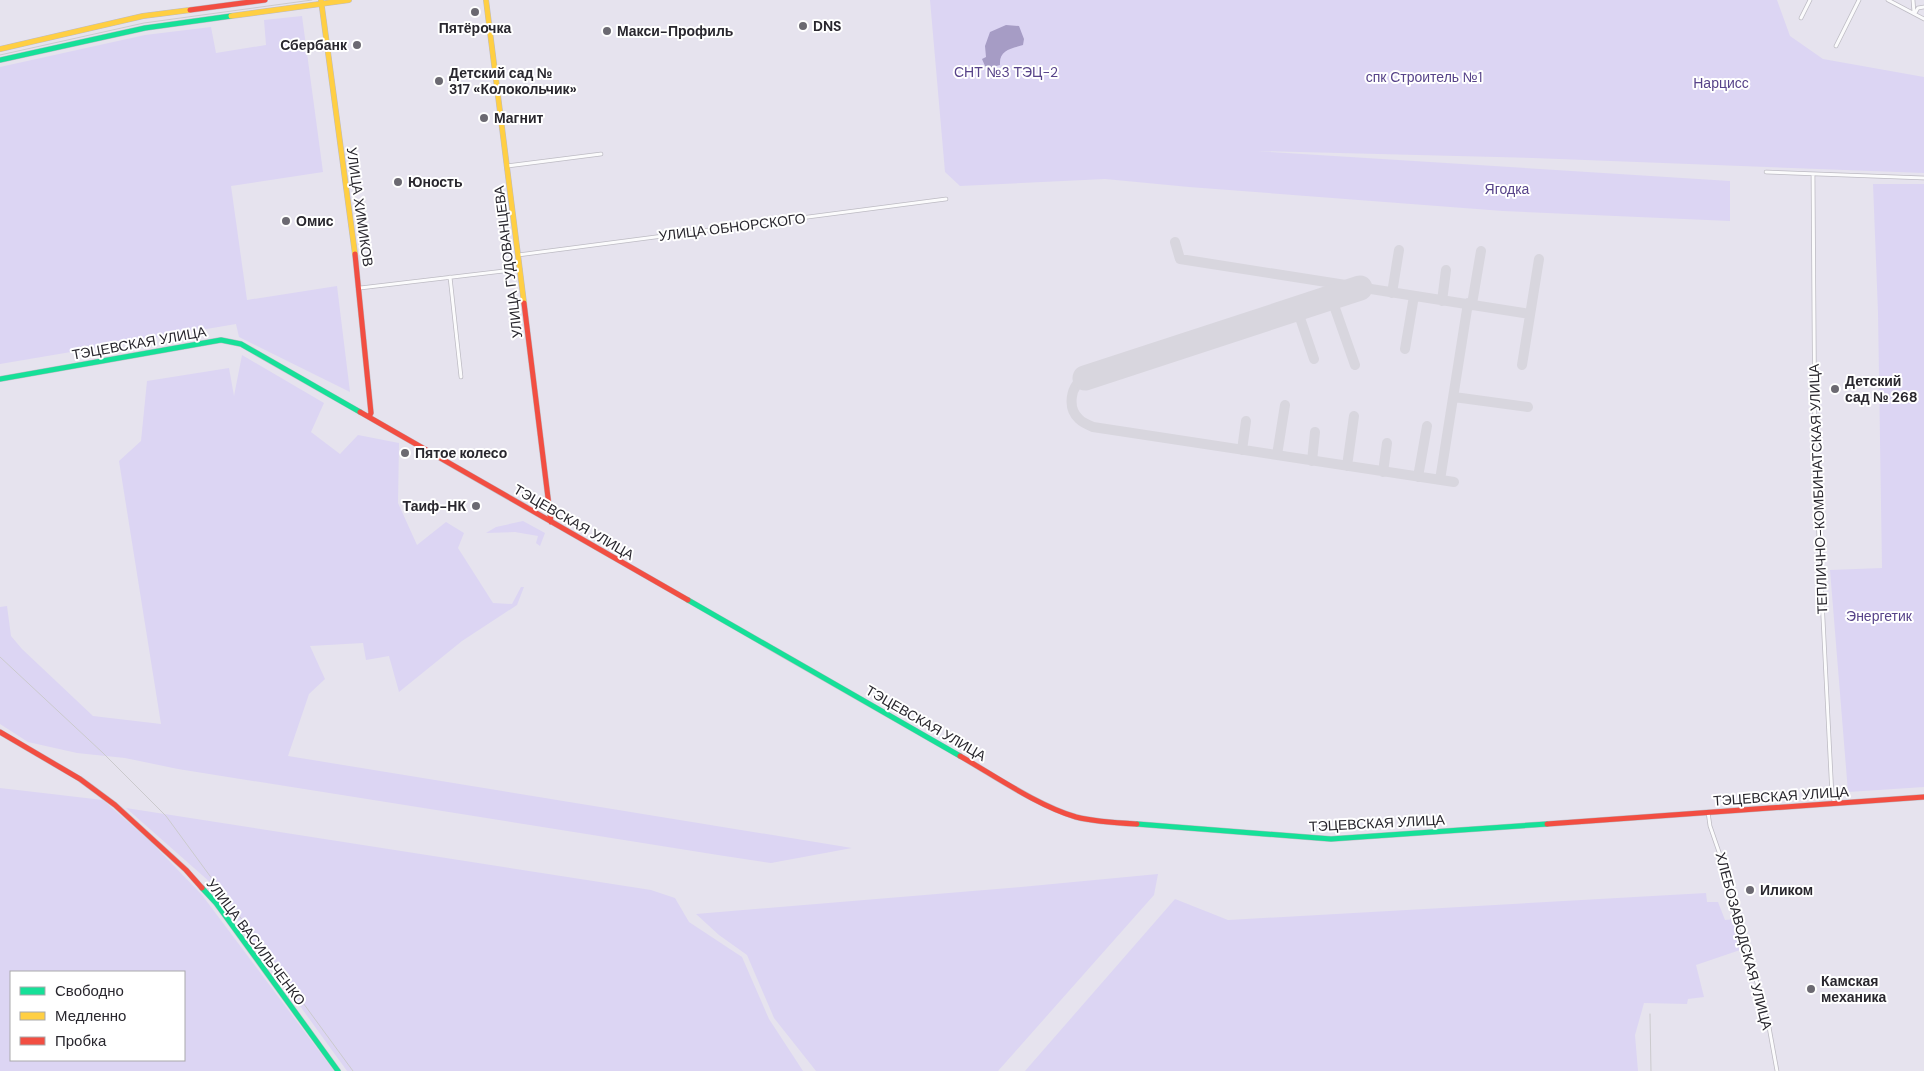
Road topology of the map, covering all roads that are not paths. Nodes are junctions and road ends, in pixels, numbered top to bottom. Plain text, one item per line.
1 (264, 0) edge
2 (349, 0) edge
3 (486, 0) edge
4 (1810, 0) edge
5 (1859, 0) edge
6 (1888, 0) edge
7 (1913, 0) edge
8 (321, 2) edge
9 (1924, 7) edge
10 (1914, 14) junction
11 (143, 16) junction
12 (1801, 18) dead end
13 (1924, 19) edge
14 (145, 28) junction
15 (1836, 46) dead end
16 (0, 49) edge
17 (0, 60) edge
18 (601, 154) dead end
19 (507, 166) junction
20 (1766, 172) dead end
21 (1813, 174) junction
22 (1924, 178) edge
23 (946, 199) dead end
24 (518, 255) junction
25 (520, 269) junction
26 (450, 277) junction
27 (360, 288) junction
28 (461, 377) dead end
29 (0, 379) edge
30 (369, 418) junction
31 (551, 522) junction
32 (0, 732) edge
33 (1924, 797) edge
34 (1835, 802) junction
35 (1708, 812) junction
36 (338, 1071) edge
37 (1776, 1071) edge

1 - 11 main road
2 - 8 main road
3 - 19 main road, УЛИЦА ГУДОВАНЦЕВА
4 - 12 street
5 - 15 street
6 - 10 street
7 - 10 street
8 - 14 main road
8 - 27 main road, УЛИЦА ХИМИКОВ
9 - 10 street
10 - 13 street
11 - 14 main road
11 - 16 main road
14 - 17 main road
18 - 19 street
19 - 24 main road, УЛИЦА ГУДОВАНЦЕВА
20 - 21 street
21 - 22 street
21 - 34 street, ТЕПЛИЧНО-КОМБИНАТСКАЯ УЛИЦА
23 - 24 street, УЛИЦА ОБНОРСКОГО
24 - 25 main road, УЛИЦА ГУДОВАНЦЕВА
25 - 26 street
25 - 31 main road, УЛИЦА ГУДОВАНЦЕВА
26 - 27 street
26 - 28 street
27 - 30 main road, УЛИЦА ХИМИКОВ
29 - 30 main road, ТЭЦЕВСКАЯ УЛИЦА
30 - 31 main road, ТЭЦЕВСКАЯ УЛИЦА
31 - 35 main road, ТЭЦЕВСКАЯ УЛИЦА
32 - 36 main road, УЛИЦА ВАСИЛЬЧЕНКО
33 - 34 main road, ТЭЦЕВСКАЯ УЛИЦА
34 - 35 main road, ТЭЦЕВСКАЯ УЛИЦА
35 - 37 street, ХЛЕБОЗАВОДСКАЯ УЛИЦА

